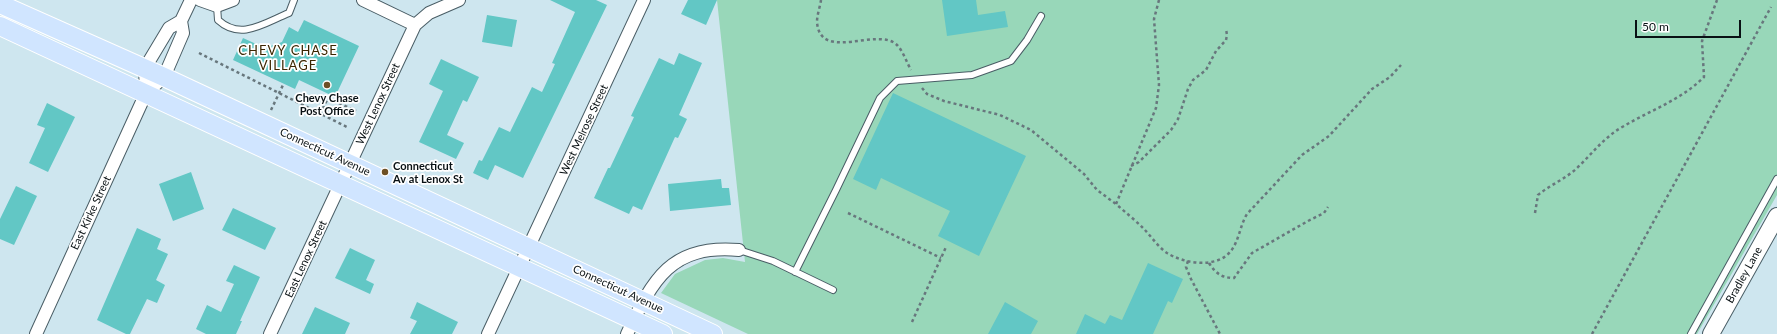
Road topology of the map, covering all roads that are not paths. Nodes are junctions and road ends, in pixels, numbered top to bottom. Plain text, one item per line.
1 (191, 0) edge
2 (200, 0) edge
3 (233, 0) edge
4 (294, 0) edge
5 (363, 0) edge
6 (459, 0) edge
7 (644, 0) edge
8 (0, 4) edge
9 (217, 6) junction
10 (1041, 16) dead end
11 (181, 21) junction
12 (416, 25) junction
13 (0, 26) edge
14 (145, 68) junction
15 (164, 77) junction
16 (146, 93) junction
17 (351, 164) junction
18 (1777, 179) edge
19 (341, 184) junction
20 (1777, 216) edge
21 (739, 250) joint
22 (524, 258) junction
23 (795, 272) junction
24 (833, 290) dead end
25 (635, 317) edge
26 (36, 334) edge
27 (270, 334) edge
28 (488, 334) edge
29 (663, 334) edge
30 (713, 334) edge
31 (1691, 334) edge
32 (1711, 334) edge

1 - 11 street
2 - 9 street
3 - 9 street
4 - 9 lane
5 - 12 street
6 - 12 street
7 - 22 street, West Melrose Street
8 - 14 main road, Connecticut Avenue
10 - 23 lane
11 - 14 street
11 - 15 street
12 - 17 street, West Lenox Street
13 - 16 main road, Connecticut Avenue
14 - 15 main road, Connecticut Avenue
14 - 16 street
15 - 16 street
15 - 17 main road, Connecticut Avenue
16 - 19 main road, Connecticut Avenue
16 - 26 street, East Kirke Street
17 - 19 street, West Lenox Street
17 - 22 main road, Connecticut Avenue
18 - 31 lane
19 - 22 main road, Connecticut Avenue
19 - 27 street, East Lenox Street
20 - 32 main road, Bradley Lane
21 - 23 lane
21 - 25 street
22 - 25 main road, Connecticut Avenue
22 - 28 street, West Melrose Street
23 - 24 lane
25 - 29 main road, Connecticut Avenue
25 - 30 main road, Connecticut Avenue

